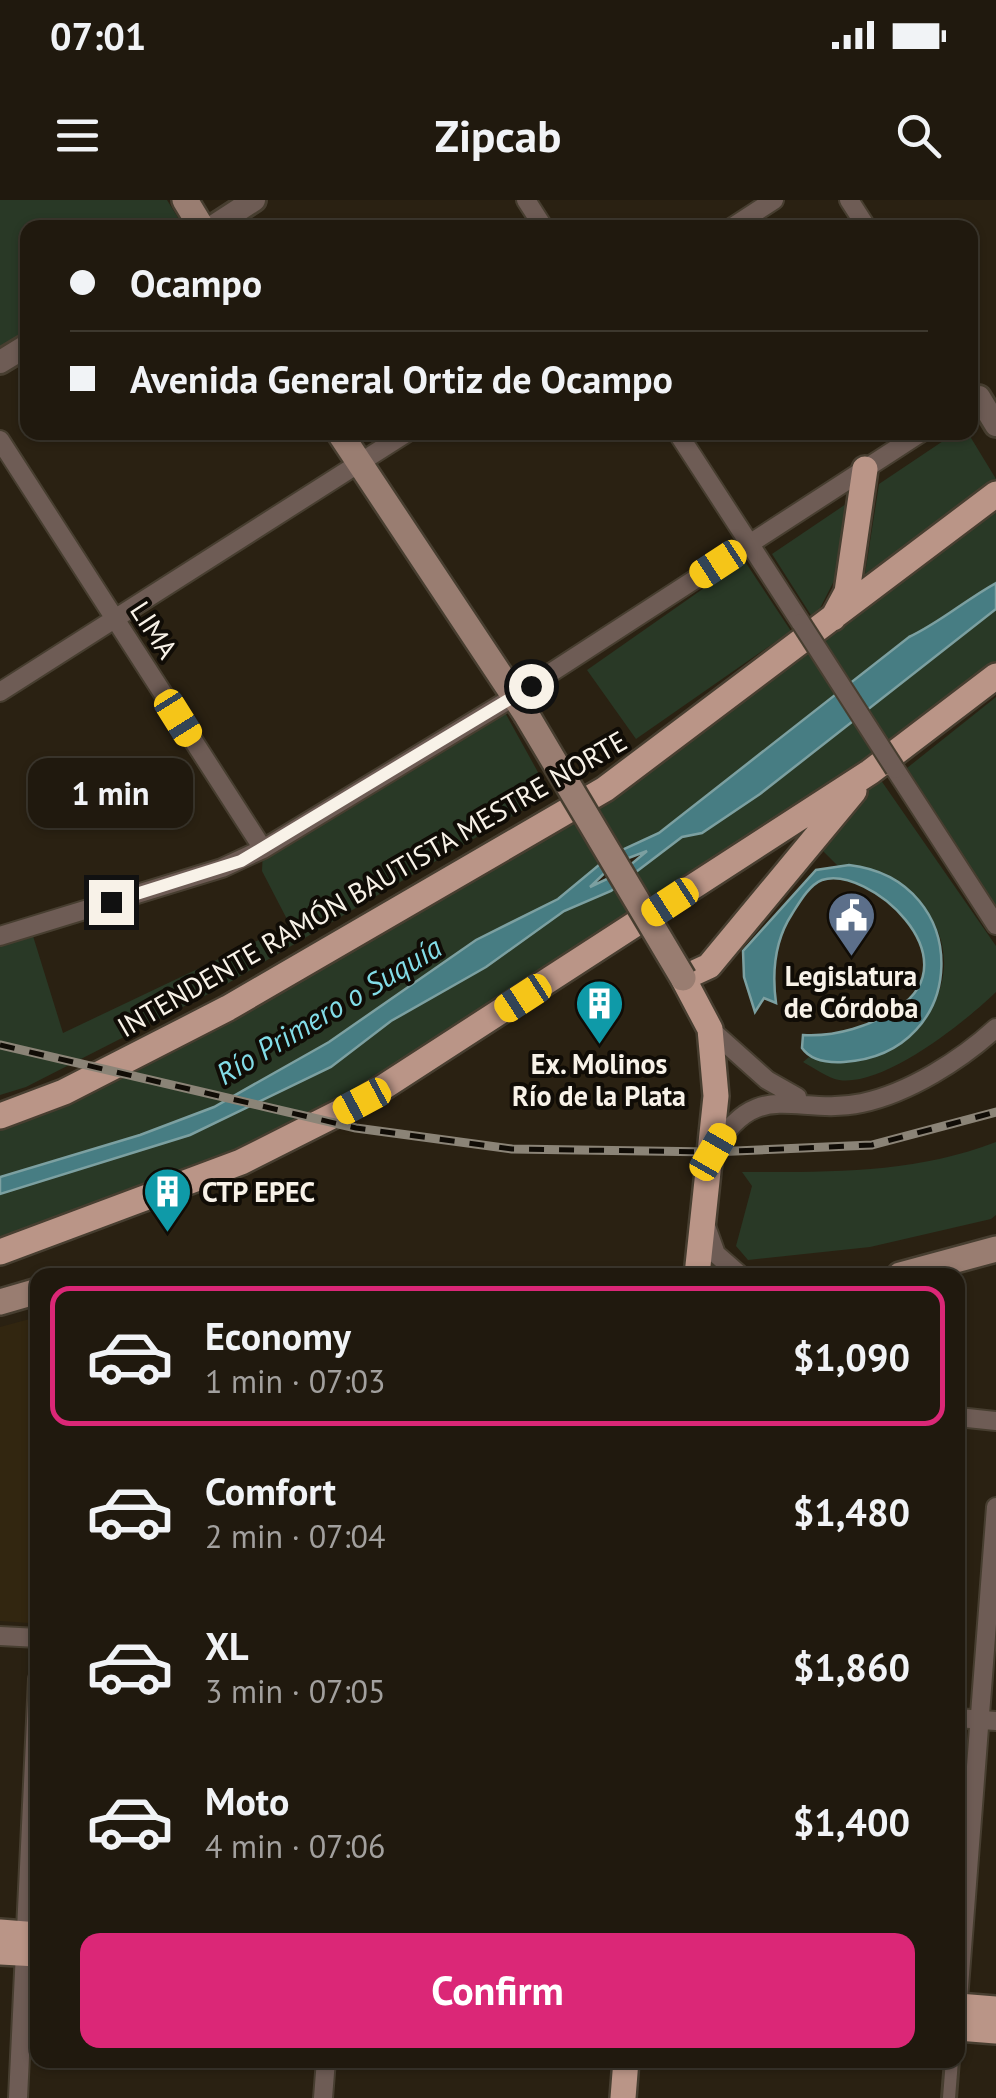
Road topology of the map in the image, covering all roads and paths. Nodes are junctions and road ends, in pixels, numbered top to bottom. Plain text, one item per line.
1 (254, 200) edge
2 (774, 200) edge
3 (224, 220) edge
4 (743, 220) edge
5 (982, 394) edge
6 (996, 424) edge
7 (0, 440) edge
8 (344, 440) edge
9 (395, 440) edge
10 (682, 440) edge
11 (910, 440) edge
12 (359, 463) junction
13 (866, 469) junction
14 (996, 494) edge
15 (749, 544) junction
16 (115, 619) junction
17 (830, 622) junction
18 (996, 676) edge
19 (0, 692) edge
20 (524, 699) junction
21 (883, 770) junction
22 (262, 849) junction
23 (996, 924) edge
24 (0, 936) edge
25 (683, 978) junction
26 (996, 1028) edge
27 (710, 1030) junction
28 (827, 1105) junction
29 (0, 1116) edge
30 (713, 1152) junction
31 (704, 1221) junction
32 (996, 1249) edge
33 (0, 1252) edge
34 (699, 1268) edge
35 (732, 1268) edge
36 (926, 1268) edge
37 (30, 1294) edge
38 (0, 1302) edge
39 (965, 1418) edge
40 (996, 1421) edge
41 (996, 1507) edge
42 (0, 1636) edge
43 (30, 1638) edge
44 (987, 1720) edge
45 (30, 1803) edge
46 (965, 1935) edge
47 (21, 1943) edge
48 (965, 2004) edge
49 (996, 2009) edge
50 (965, 2029) edge
51 (996, 2031) edge
52 (326, 2068) edge
53 (625, 2068) edge
54 (951, 2068) edge
55 (18, 2098) edge
56 (324, 2098) edge
57 (623, 2098) edge
58 (949, 2098) edge

1 - 3 street
2 - 4 street
5 - 6 street
7 - 16 street, LIMA
8 - 12 main road
9 - 12 street
10 - 15 street
11 - 13 street
12 - 16 street
12 - 20 main road
13 - 15 street
13 - 17 main road
14 - 17 main road, INTENDENTE RAMÓN BAUTISTA MESTRE NORTE
15 - 20 street
15 - 21 street, bridge
16 - 19 street
16 - 22 street, LIMA
17 - 29 main road, INTENDENTE RAMÓN BAUTISTA MESTRE NORTE
18 - 21 main road
20 - 22 street
20 - 25 main road, bridge
21 - 23 street
21 - 25 main road
21 - 33 main road
22 - 24 street
25 - 27 main road
26 - 28 street
27 - 28 street
27 - 30 main road
28 - 30 street
30 - 31 main road
31 - 34 main road
31 - 35 street
32 - 36 main road
37 - 38 main road
39 - 40 street
41 - 44 street
42 - 43 street
44 - 46 street
45 - 47 street
47 - 55 street
48 - 49 main road
50 - 51 main road
52 - 56 street
53 - 57 main road
54 - 58 street

